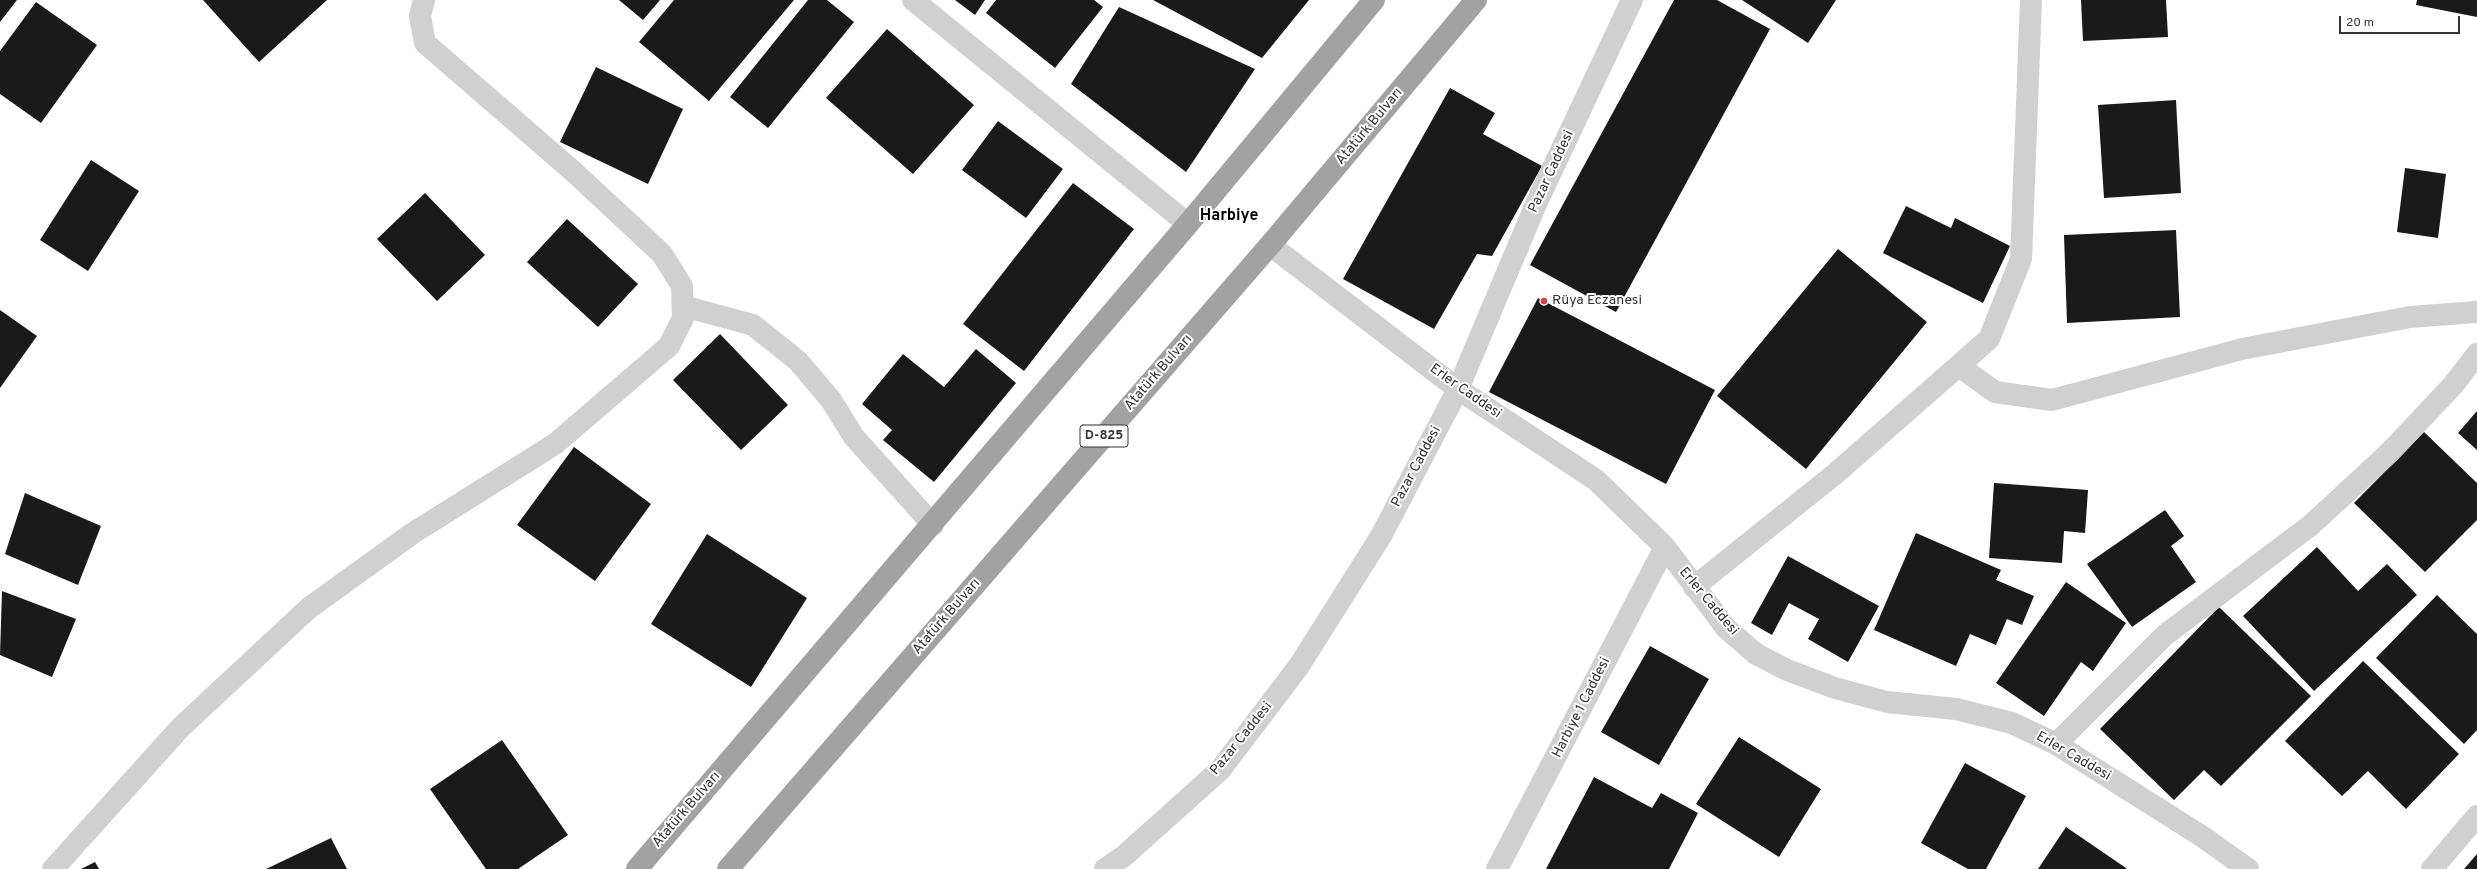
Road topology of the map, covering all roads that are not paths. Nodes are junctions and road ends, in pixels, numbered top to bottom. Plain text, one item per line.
1 (424, 0) edge
2 (913, 0) edge
3 (1374, 0) edge
4 (1476, 0) edge
5 (1632, 0) edge
6 (2031, 0) edge
7 (1188, 224) junction
8 (1270, 245) junction
9 (683, 306) junction
10 (2477, 312) edge
11 (2477, 354) edge
12 (1959, 366) junction
13 (1458, 389) junction
14 (933, 525) junction
15 (1665, 547) junction
16 (1694, 587) junction
17 (2056, 744) junction
18 (2477, 816) edge
19 (53, 869) edge
20 (637, 869) edge
21 (728, 869) edge
22 (1105, 869) edge
23 (1497, 869) edge
24 (2248, 869) edge
25 (2432, 869) edge

1 - 9 street
2 - 7 street
3 - 7 highway, Atatürk Bulvarı
4 - 8 highway, Atatürk Bulvarı / D-825
5 - 13 street, Pazar Caddesi
6 - 12 street
7 - 14 highway, Atatürk Bulvarı
8 - 13 street, Erler Caddesi
8 - 21 highway, Atatürk Bulvarı / D-825
9 - 14 street
9 - 19 street
10 - 12 street
11 - 17 street
12 - 16 street
13 - 15 street, Erler Caddesi
13 - 22 street, Pazar Caddesi
14 - 20 highway, Atatürk Bulvarı
15 - 16 street, Erler Caddesi
15 - 23 street, Harbiye 1 Caddesi
16 - 17 street, Erler Caddesi
17 - 24 street, Erler Caddesi
18 - 25 street

